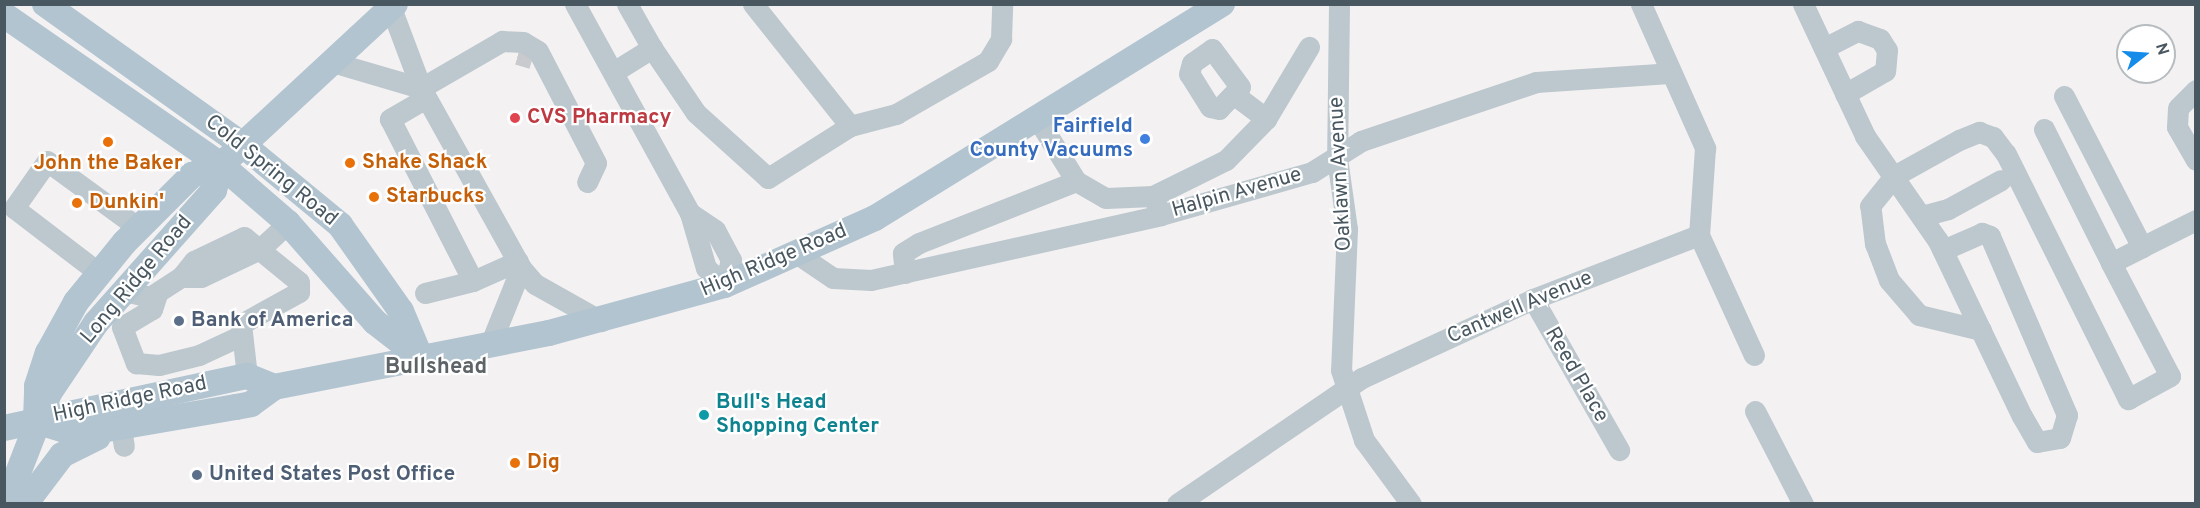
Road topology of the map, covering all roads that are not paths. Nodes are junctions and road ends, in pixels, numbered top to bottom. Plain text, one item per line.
1 (575, 4) edge
2 (627, 4) edge
3 (753, 4) edge
4 (1002, 4) edge
5 (1222, 4) edge
6 (1339, 4) edge
7 (1641, 4) edge
8 (1803, 4) edge
9 (59, 8) edge
10 (384, 8) edge
11 (4, 15) edge
12 (1182, 31) junction
13 (1309, 47) dead end
14 (652, 48) junction
15 (1824, 48) junction
16 (1199, 57) junction
17 (332, 62) junction
18 (615, 71) junction
19 (1670, 73) junction
20 (2196, 90) edge
21 (423, 93) junction
22 (1845, 94) junction
23 (1236, 96) junction
24 (2064, 96) dead end
25 (1037, 118) junction
26 (1266, 119) junction
27 (850, 126) junction
28 (2044, 129) dead end
29 (243, 145) junction
30 (1337, 158) junction
31 (2196, 160) edge
32 (221, 165) junction
33 (1998, 175) dead end
34 (1894, 176) junction
35 (1076, 181) junction
36 (587, 182) dead end
37 (1157, 206) junction
38 (1929, 213) junction
39 (2196, 220) edge
40 (288, 223) junction
41 (139, 228) junction
42 (1699, 236) junction
43 (2142, 247) junction
44 (260, 249) junction
45 (1943, 250) junction
46 (799, 255) junction
47 (2111, 263) junction
48 (520, 264) junction
49 (99, 273) junction
50 (904, 273) junction
51 (473, 281) junction
52 (725, 285) junction
53 (124, 291) junction
54 (425, 293) dead end
55 (157, 294) junction
56 (1533, 299) junction
57 (113, 320) junction
58 (601, 321) junction
59 (1981, 330) junction
60 (240, 336) junction
61 (490, 345) junction
62 (1754, 355) dead end
63 (420, 357) junction
64 (247, 376) junction
65 (274, 387) junction
66 (1345, 388) junction
67 (1755, 411) dead end
68 (36, 421) junction
69 (4, 428) edge
70 (123, 437) junction
71 (1619, 450) dead end
72 (11, 498) edge
73 (1177, 504) edge
74 (1411, 504) edge
75 (1803, 504) edge

1 - 18 street
2 - 14 street
3 - 27 street
4 - 27 street
5 - 12 main road, High Ridge Road
6 - 30 street, Oaklawn Avenue
7 - 19 street
8 - 15 street
9 - 29 main road, Cold Spring Road
10 - 17 main road, Long Ridge Road
10 - 21 street
11 - 32 main road, Cold Spring Road
12 - 16 street
12 - 25 main road, High Ridge Road
13 - 26 street
14 - 18 street
14 - 27 street
15 - 22 street
15 - 22 street
16 - 23 street
16 - 23 street
17 - 21 street
17 - 29 main road, Long Ridge Road
18 - 52 street
19 - 30 street, Halpin Avenue
19 - 42 street
20 - 31 street
21 - 36 street
21 - 48 street
21 - 51 street
22 - 34 street
23 - 26 street
24 - 43 street
25 - 35 street
25 - 46 main road, High Ridge Road
26 - 37 street
28 - 47 street
29 - 32 main road, Long Ridge Road
29 - 63 main road, Cold Spring Road
30 - 37 street, Halpin Avenue
30 - 66 street, Oaklawn Avenue
32 - 40 main road, Cold Spring Road
32 - 41 main road, Long Ridge Road
32 - 53 main road, Long Ridge Road
33 - 38 street
34 - 38 street
34 - 47 street
34 - 59 street
35 - 37 street
35 - 50 street
37 - 50 street, Halpin Avenue
38 - 45 street
39 - 43 street
40 - 44 street
40 - 63 main road, Cold Spring Road
41 - 49 main road, Long Ridge Road
41 - 49 street
42 - 56 street, Cantwell Avenue
42 - 62 street
43 - 47 street
44 - 55 street
44 - 60 street
45 - 59 street
45 - 59 street
46 - 50 street, Halpin Avenue
46 - 52 main road, High Ridge Road
48 - 51 street
48 - 58 street
48 - 61 street
49 - 68 main road, Long Ridge Road
51 - 54 street
52 - 58 main road, High Ridge Road
53 - 55 street
53 - 57 main road, Long Ridge Road
55 - 57 street
56 - 66 street, Cantwell Avenue
56 - 71 street, Reed Place
57 - 60 street
57 - 68 main road, Long Ridge Road
58 - 61 main road, High Ridge Road
60 - 64 street
61 - 63 main road, High Ridge Road
63 - 65 main road, High Ridge Road
64 - 65 main road
64 - 68 main road, High Ridge Road
65 - 70 main road, High Ridge Road
66 - 73 street, Cantwell Avenue
66 - 74 street, Oaklawn Avenue
67 - 75 street
68 - 69 main road
68 - 70 main road, High Ridge Road
68 - 72 main road
70 - 72 main road, High Ridge Road

